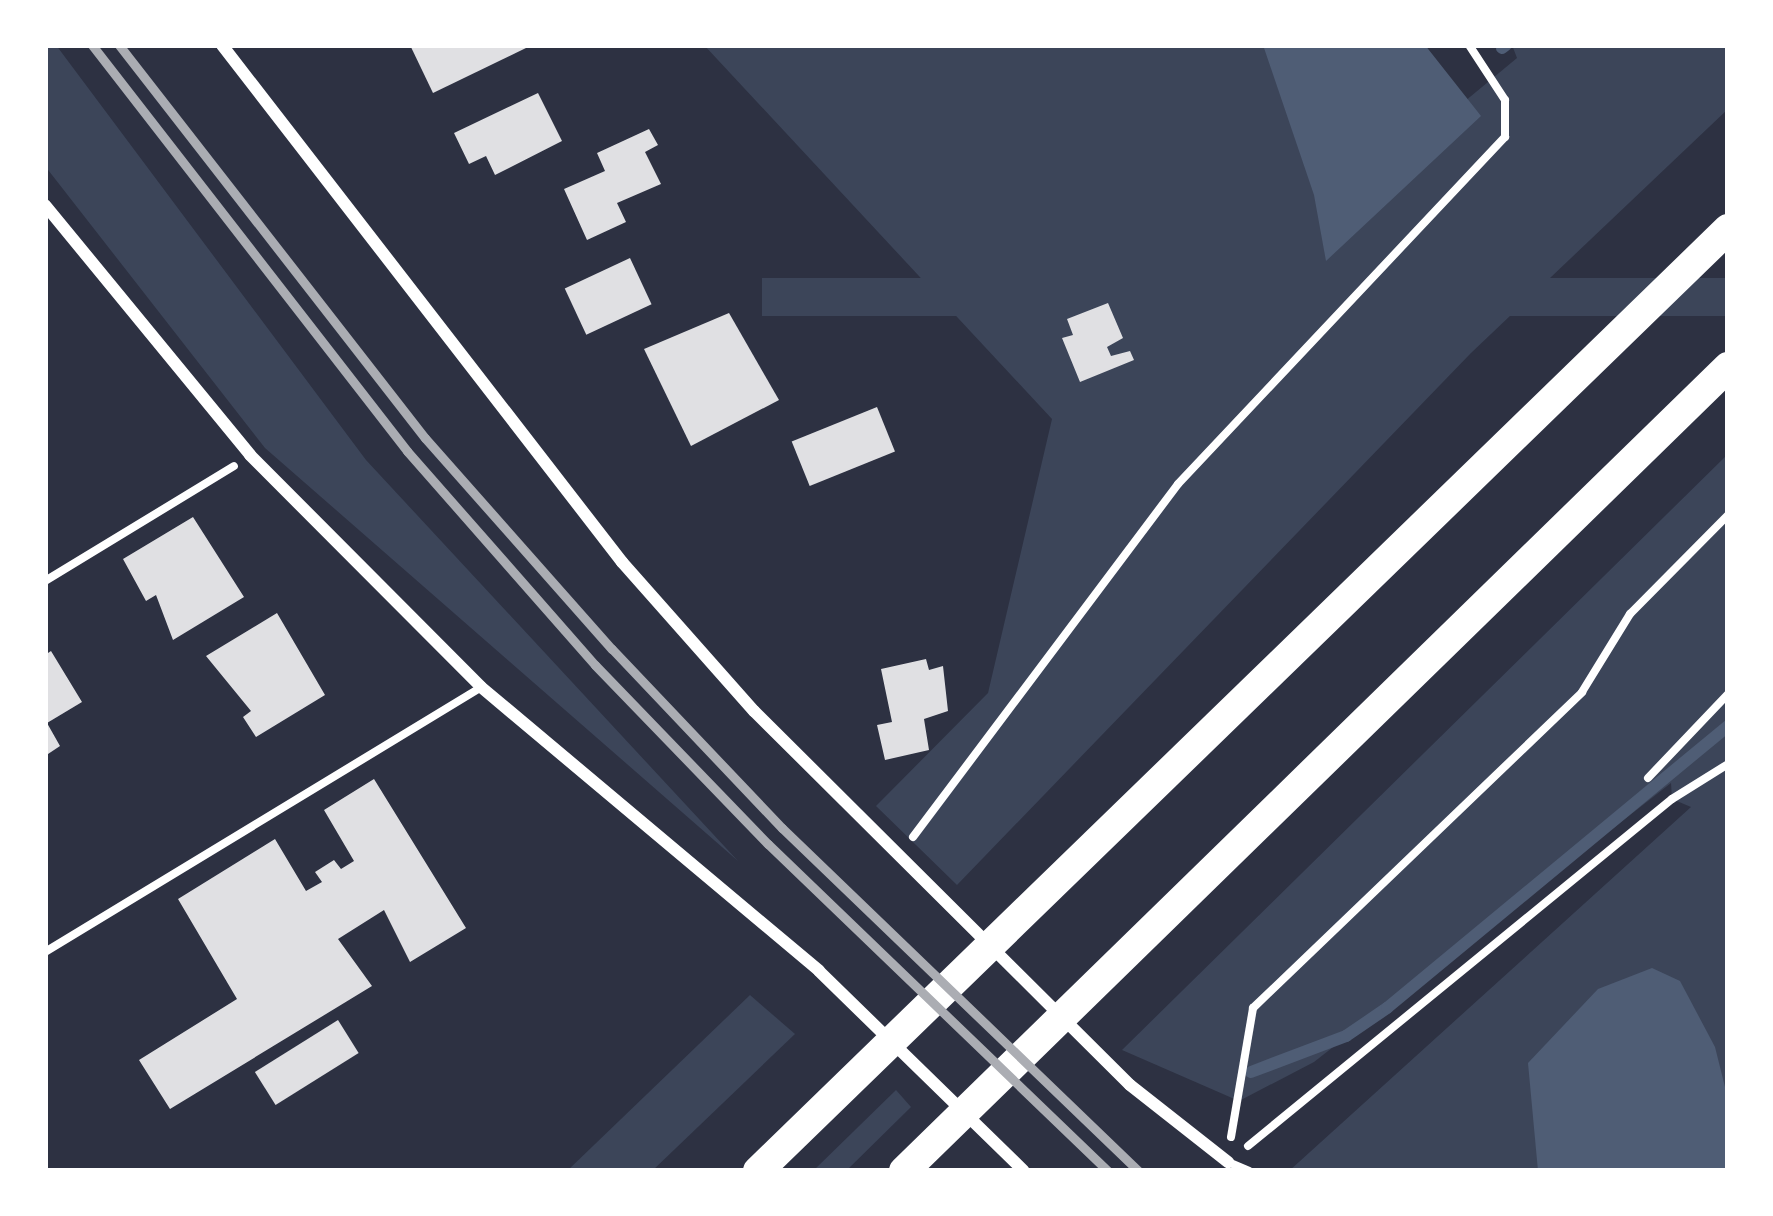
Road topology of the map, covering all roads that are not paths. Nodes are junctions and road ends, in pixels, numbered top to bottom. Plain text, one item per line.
1 (222, 45) edge
2 (45, 205) edge
3 (1728, 229) edge
4 (1728, 368) edge
5 (482, 687) junction
6 (45, 952) edge
7 (1228, 1162) joint
8 (758, 1171) edge
9 (904, 1171) edge
10 (1024, 1171) edge
11 (1249, 1171) edge

1 - 7 street
2 - 5 street
3 - 8 highway
4 - 9 highway
5 - 6 lane
5 - 10 street
7 - 11 lane

